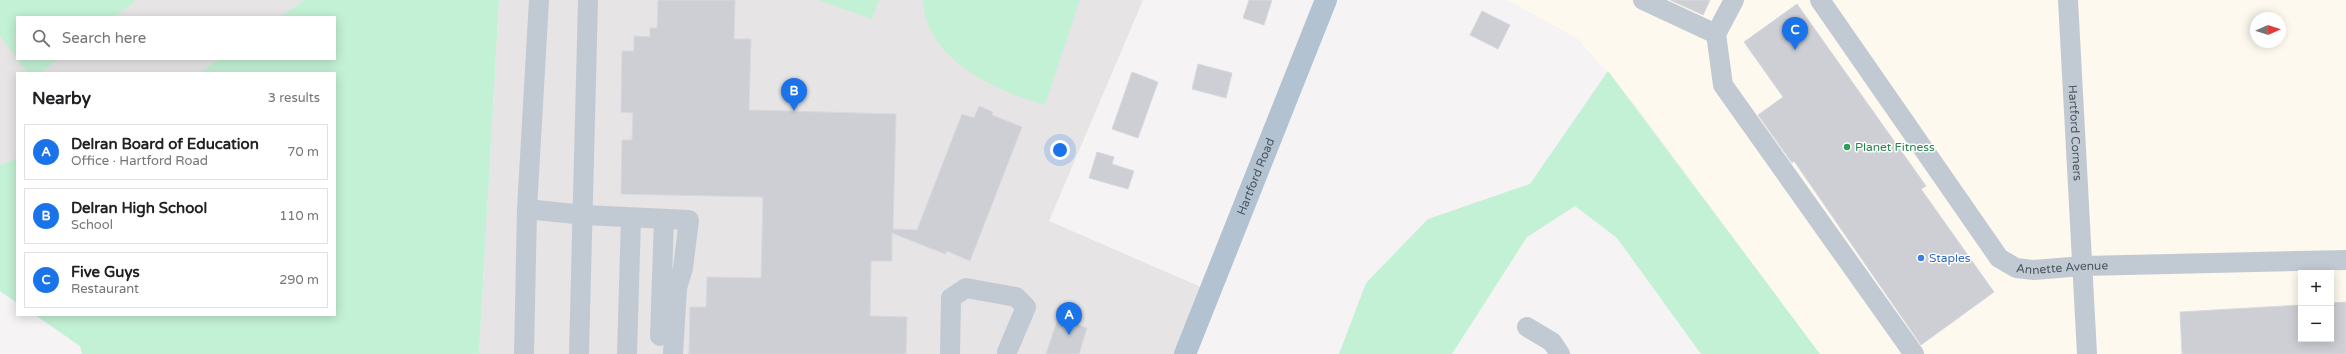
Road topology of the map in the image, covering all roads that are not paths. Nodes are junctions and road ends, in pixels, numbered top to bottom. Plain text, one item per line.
1 (539, 0) edge
2 (588, 0) edge
3 (1326, 0) edge
4 (1643, 0) edge
5 (1734, 0) edge
6 (1820, 0) edge
7 (2068, 0) edge
8 (1716, 34) junction
9 (527, 209) junction
10 (584, 215) junction
11 (631, 218) junction
12 (664, 219) junction
13 (2346, 260) edge
14 (2083, 266) junction
15 (1527, 327) dead end
16 (1007, 352) dead end
17 (524, 354) edge
18 (579, 354) edge
19 (627, 354) edge
20 (659, 354) edge
21 (673, 354) edge
22 (950, 354) edge
23 (1185, 354) edge
24 (1560, 354) edge
25 (1914, 354) edge
26 (2087, 354) edge

1 - 9 street
2 - 10 street
3 - 23 main road, Hartford Road
4 - 8 street
5 - 8 street
6 - 14 street, Annette Avenue
7 - 14 street, Hartford Corners
8 - 25 street
9 - 10 street
9 - 17 street
10 - 11 street
10 - 18 street
11 - 12 street
11 - 19 street
12 - 20 street
12 - 21 street
13 - 14 street, Annette Avenue
14 - 26 street, Hartford Corners
15 - 24 street
16 - 22 street

